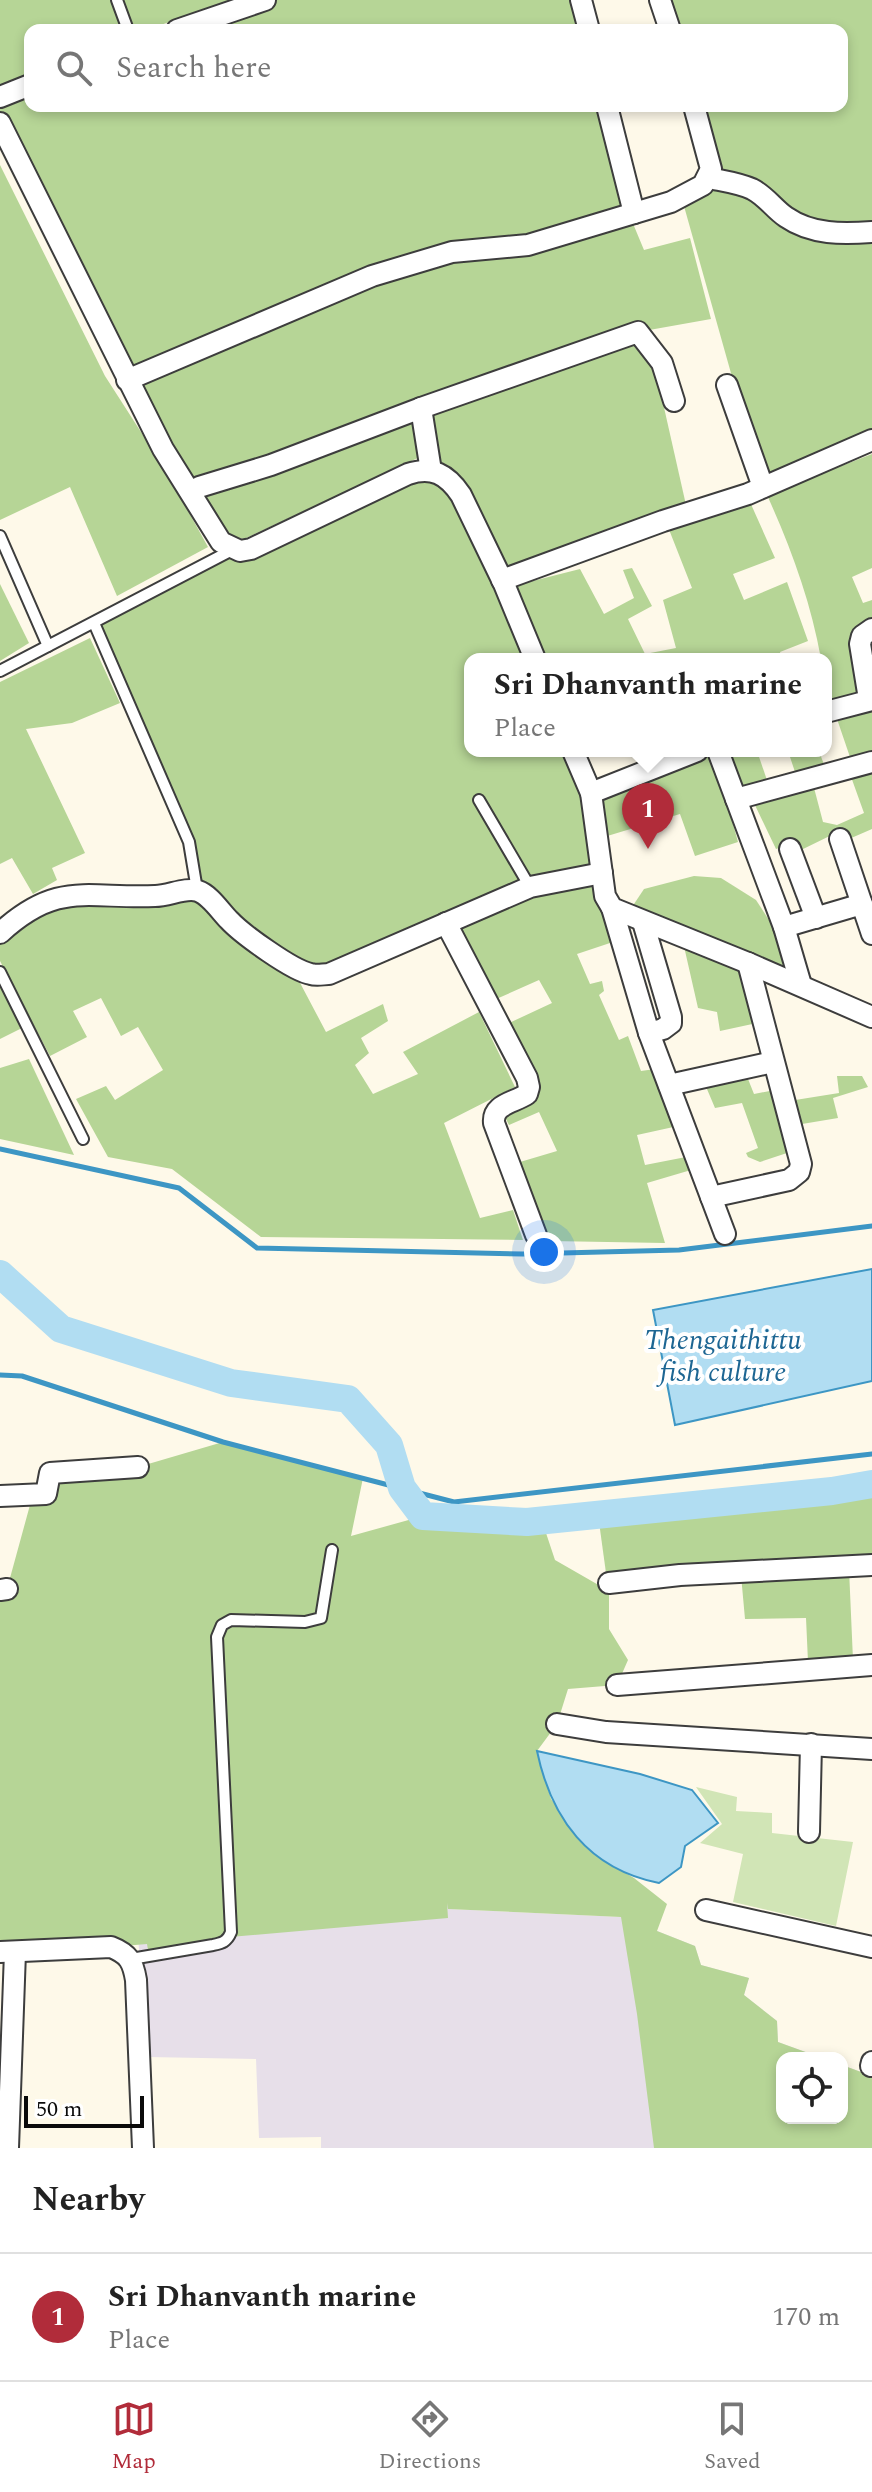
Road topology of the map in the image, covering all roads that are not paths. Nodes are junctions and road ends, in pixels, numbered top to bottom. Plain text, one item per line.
1 (117, 0) edge
2 (265, 0) edge
3 (581, 0) edge
4 (660, 0) edge
5 (126, 24) edge
6 (195, 24) edge
7 (587, 24) edge
8 (668, 24) edge
9 (24, 87) edge
10 (0, 97) edge
11 (609, 112) edge
12 (696, 112) edge
13 (0, 123) edge
14 (709, 178) junction
15 (634, 213) junction
16 (872, 232) edge
17 (127, 380) junction
18 (727, 385) dead end
19 (674, 401) dead end
20 (421, 408) junction
21 (872, 440) edge
22 (431, 471) junction
23 (199, 487) dead end
24 (763, 487) junction
25 (0, 536) edge
26 (232, 549) junction
27 (502, 580) junction
28 (94, 623) junction
29 (872, 629) edge
30 (48, 646) junction
31 (532, 653) edge
32 (0, 671) edge
33 (871, 700) edge
34 (832, 710) edge
35 (576, 757) edge
36 (665, 757) edge
37 (720, 757) edge
38 (872, 762) edge
39 (591, 793) junction
40 (736, 799) junction
41 (479, 800) dead end
42 (840, 839) dead end
43 (790, 849) dead end
44 (602, 873) junction
45 (530, 887) junction
46 (197, 890) junction
47 (862, 904) junction
48 (612, 908) junction
49 (816, 918) junction
50 (643, 922) junction
51 (446, 923) junction
52 (784, 927) junction
53 (0, 933) edge
54 (872, 934) edge
55 (748, 963) junction
56 (0, 972) edge
57 (801, 985) junction
58 (872, 1018) edge
59 (649, 1033) junction
60 (773, 1062) junction
61 (669, 1085) junction
62 (83, 1139) dead end
63 (711, 1197) junction
64 (725, 1234) dead end
65 (536, 1235) dead end
66 (138, 1467) dead end
67 (0, 1496) edge
68 (332, 1550) dead end
69 (872, 1565) edge
70 (609, 1583) dead end
71 (872, 1665) edge
72 (617, 1685) dead end
73 (557, 1724) dead end
74 (811, 1744) junction
75 (872, 1749) edge
76 (809, 1832) dead end
77 (706, 1910) dead end
78 (872, 1947) edge
79 (7, 1952) edge
80 (131, 1959) junction
81 (8, 2148) edge
82 (143, 2148) edge

1 - 5 lane
2 - 6 street
3 - 7 street
4 - 8 street
9 - 10 street
11 - 15 street
12 - 14 street
13 - 17 street
14 - 15 street
14 - 16 street
15 - 17 street
17 - 26 street
18 - 24 street
19 - 20 street
20 - 22 street
20 - 23 street
21 - 24 street
22 - 26 street
22 - 27 street
24 - 27 street
25 - 30 lane
26 - 28 lane
27 - 31 street
28 - 30 lane
28 - 46 lane
29 - 33 street
30 - 32 lane
33 - 34 street
35 - 39 street
36 - 39 street
37 - 40 street
38 - 40 street
39 - 44 street
40 - 52 street
41 - 45 lane
42 - 47 street
43 - 49 street
44 - 45 street
44 - 48 street
45 - 51 street
46 - 51 street
46 - 53 street
47 - 49 street
47 - 54 street
48 - 50 street
48 - 59 street
49 - 52 street
50 - 55 street
50 - 59 street
51 - 65 street
52 - 57 street
55 - 57 street
55 - 60 street
56 - 62 lane
57 - 58 street
59 - 61 street
60 - 61 street
60 - 63 street
61 - 63 street
63 - 64 street
66 - 67 street
68 - 80 lane
69 - 70 street
71 - 72 street
73 - 74 street
74 - 75 street
74 - 76 street
77 - 78 street
79 - 80 street
79 - 81 street
80 - 82 street

